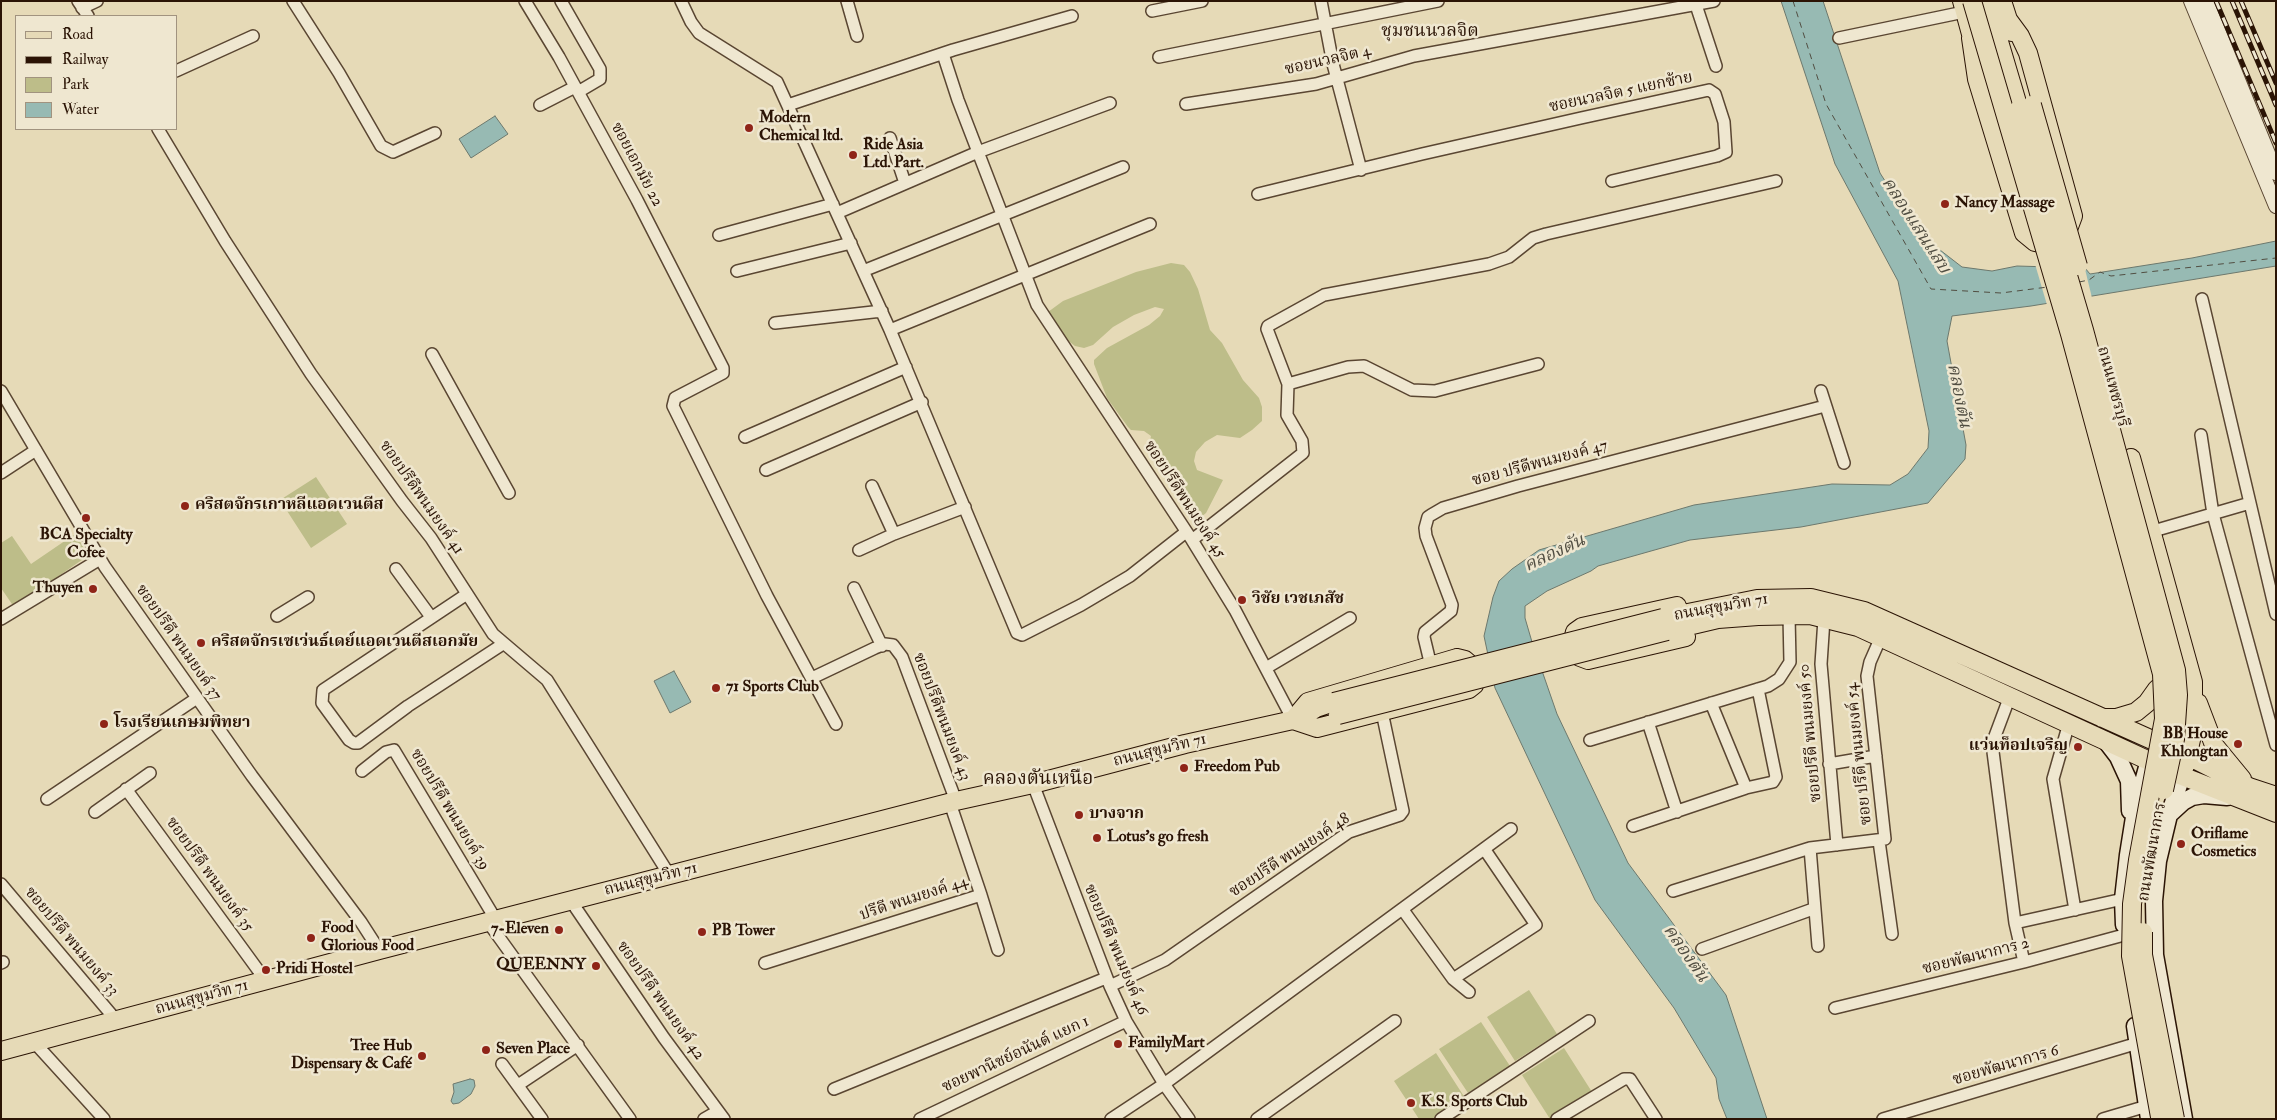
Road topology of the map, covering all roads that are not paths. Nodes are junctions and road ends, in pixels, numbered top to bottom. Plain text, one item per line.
1 (97, 1) edge
2 (293, 1) edge
3 (525, 1) edge
4 (561, 1) edge
5 (681, 1) edge
6 (847, 1) edge
7 (1202, 1) edge
8 (1321, 1) edge
9 (1438, 1) edge
10 (1714, 1) edge
11 (2191, 1) edge
12 (2206, 1) edge
13 (2002, 2) edge
14 (1696, 4) junction
15 (1966, 5) edge
16 (1667, 6) edge
17 (83, 8) edge
18 (1152, 11) dead end
19 (1072, 16) dead end
20 (2009, 21) junction
21 (1325, 25) junction
22 (253, 36) dead end
23 (858, 36) dead end
24 (1839, 38) dead end
25 (1971, 38) junction
26 (943, 54) junction
27 (1159, 57) dead end
28 (1716, 66) dead end
29 (178, 70) edge
30 (1337, 79) junction
31 (576, 89) junction
32 (1110, 103) dead end
33 (1186, 104) dead end
34 (540, 105) dead end
35 (788, 105) junction
36 (2025, 107) junction
37 (159, 130) edge
38 (435, 132) dead end
39 (890, 138) dead end
40 (978, 152) junction
41 (1123, 167) dead end
42 (1361, 170) junction
43 (2276, 174) edge
44 (1612, 181) dead end
45 (1776, 181) dead end
46 (905, 183) junction
47 (1258, 194) dead end
48 (2276, 206) edge
49 (835, 208) junction
50 (1003, 216) junction
51 (1150, 224) dead end
52 (720, 234) dead end
53 (850, 243) junction
54 (737, 271) dead end
55 (864, 271) junction
56 (1025, 275) junction
57 (2202, 299) dead end
58 (2071, 308) dead end
59 (882, 311) junction
60 (775, 323) dead end
61 (890, 330) junction
62 (432, 354) dead end
63 (1538, 364) dead end
64 (906, 367) junction
65 (1288, 384) junction
66 (1, 391) edge
67 (1821, 391) dead end
68 (922, 402) junction
69 (1825, 406) junction
70 (2201, 435) dead end
71 (745, 437) dead end
72 (36, 450) junction
73 (1844, 462) dead end
74 (766, 470) dead end
75 (1, 473) edge
76 (872, 486) dead end
77 (509, 493) dead end
78 (2250, 503) junction
79 (965, 507) junction
80 (2125, 507) junction
81 (2213, 514) junction
82 (2150, 532) junction
83 (894, 534) junction
84 (1189, 536) junction
85 (859, 550) dead end
86 (100, 560) junction
87 (2124, 564) junction
88 (396, 569) dead end
89 (854, 588) dead end
90 (467, 594) junction
91 (308, 597) dead end
92 (1757, 608) junction
93 (2276, 614) edge
94 (277, 616) dead end
95 (1789, 616) junction
96 (431, 617) junction
97 (1350, 618) dead end
98 (1, 619) edge
99 (1824, 619) junction
100 (1881, 637) junction
101 (503, 644) junction
102 (882, 646) junction
103 (2163, 647) junction
104 (1431, 666) junction
105 (1266, 668) junction
106 (812, 678) junction
107 (2193, 682) junction
108 (1758, 689) junction
109 (2157, 689) junction
110 (2010, 696) junction
111 (196, 698) junction
112 (1711, 703) junction
113 (1382, 712) junction
114 (1298, 718) junction
115 (2101, 718) junction
116 (1648, 722) junction
117 (2069, 723) junction
118 (836, 724) dead end
119 (1590, 740) dead end
120 (2105, 740) junction
121 (2153, 741) junction
122 (2276, 745) edge
123 (1876, 756) junction
124 (2188, 756) junction
125 (2149, 760) junction
126 (1830, 764) junction
127 (362, 771) dead end
128 (150, 773) dead end
129 (2182, 776) junction
130 (1033, 784) junction
131 (1746, 788) junction
132 (126, 789) junction
133 (2246, 793) junction
134 (2276, 796) edge
135 (46, 799) dead end
136 (953, 802) junction
137 (95, 812) dead end
138 (1677, 812) junction
139 (2276, 812) edge
140 (2169, 815) junction
141 (1633, 826) dead end
142 (1511, 829) dead end
143 (2131, 835) junction
144 (1882, 840) junction
145 (1837, 845) junction
146 (1810, 848) junction
147 (1485, 850) junction
148 (670, 876) junction
149 (1, 884) edge
150 (1673, 890) dead end
151 (981, 895) junction
152 (2123, 899) junction
153 (571, 901) junction
154 (1814, 909) junction
155 (1403, 910) junction
156 (2075, 910) junction
157 (492, 921) junction
158 (2015, 923) junction
159 (1892, 934) dead end
160 (2124, 937) junction
161 (2154, 937) junction
162 (1818, 946) dead end
163 (1702, 949) dead end
164 (380, 950) junction
165 (998, 950) dead end
166 (2024, 962) junction
167 (765, 963) dead end
168 (1453, 979) junction
169 (266, 981) junction
170 (1108, 982) junction
171 (1468, 992) dead end
172 (1835, 1008) dead end
173 (116, 1020) junction
174 (1126, 1021) junction
175 (1395, 1021) dead end
176 (1589, 1021) dead end
177 (34, 1042) junction
178 (2138, 1044) junction
179 (578, 1045) junction
180 (1, 1051) edge
181 (502, 1064) dead end
182 (1164, 1084) junction
183 (518, 1085) junction
184 (834, 1089) dead end
185 (721, 1115) edge
186 (2158, 1116) edge
187 (104, 1119) edge
188 (542, 1119) edge
189 (630, 1119) edge
190 (704, 1119) edge
191 (920, 1119) edge
192 (1111, 1119) edge
193 (1189, 1119) edge
194 (1257, 1119) edge
195 (1441, 1119) edge
196 (1556, 1119) edge
197 (1656, 1119) edge
198 (1884, 1119) edge
199 (2103, 1119) edge
200 (2184, 1119) edge

1 - 17 street
2 - 38 street
3 - 31 street, ซอยเอกมัย 22
4 - 31 street
5 - 35 street
6 - 23 street
7 - 18 street
8 - 21 street
9 - 21 street
10 - 14 street, ซอยนวลจิต 4
11 - 48 street
12 - 43 street
13 - 20 main road, ถนนเพชรบุรี
13 - 36 main road, ถนนเพชรบุรี
14 - 16 street, ซอยนวลจิต 4
14 - 28 street
15 - 24 street
15 - 25 main road
15 - 103 main road, ถนนเพชรบุรี, bridge
16 - 30 street, ซอยนวลจิต 4
19 - 26 street
20 - 25 main road
20 - 36 main road, ถนนเพชรบุรี
21 - 27 street
21 - 30 street
22 - 29 street
25 - 87 main road
26 - 35 street
26 - 40 street, ซอยปรีดีพนมยงค์ 45
30 - 33 street, ซอยนวลจิต 4
30 - 42 street
31 - 34 street
31 - 106 street, ซอยเอกมัย 22
32 - 40 street
35 - 49 street
36 - 82 main road, ถนนเพชรบุรี, bridge
36 - 103 main road, ถนนเพชรบุรี, bridge
37 - 90 street, ซอยปรีดีพนมยงค์ 41
39 - 46 street
40 - 46 street
40 - 50 street, ซอยปรีดีพนมยงค์ 45
41 - 50 street
42 - 44 street, ซอยนวลจิต 5 แยกซ้าย
42 - 47 street
45 - 65 street
46 - 49 street
49 - 52 street
49 - 53 street
50 - 55 street
50 - 56 street, ซอยปรีดีพนมยงค์ 45
51 - 56 street
53 - 54 street
53 - 55 street
55 - 59 street
56 - 61 street
56 - 84 street, ซอยปรีดีพนมยงค์ 45
57 - 78 street
58 - 80 main road
59 - 60 street
59 - 61 street
61 - 64 street
62 - 77 street
63 - 65 street
64 - 68 street
64 - 71 street
65 - 84 street
66 - 72 street, ซอยปรีดี พนมยงค์ 37
67 - 69 street
68 - 74 street
68 - 79 street
69 - 73 street
69 - 104 street, ซอย ปรีดีพนมยงค์ 47
70 - 81 street
72 - 75 street
72 - 86 street, ซอยปรีดี พนมยงค์ 37
76 - 83 street
78 - 81 street
78 - 93 street
79 - 83 street
79 - 84 street
80 - 82 main road
80 - 87 main road
81 - 82 street
81 - 122 street
82 - 107 main road, ถนนเพชรบุรี
83 - 85 street
84 - 105 street, ซอยปรีดีพนมยงค์ 45
86 - 98 street
86 - 111 street, ซอยปรีดี พนมยงค์ 37
87 - 109 main road
88 - 96 street
89 - 102 street
90 - 96 street
90 - 101 street, ซอยปรีดีพนมยงค์ 41
91 - 94 street
92 - 92 main road
92 - 95 main road, ถนนสุขุมวิท 71
92 - 114 main road, ถนนสุขุมวิท 71, bridge
92 - 115 main road, ถนนสุขุมวิท 71
95 - 99 main road, ถนนสุขุมวิท 71
95 - 108 street
96 - 101 street
97 - 105 street
99 - 100 main road, ถนนสุขุมวิท 71
99 - 126 street, ซอยปรีดี พนมยงค์ 50
100 - 110 main road, ถนนสุขุมวิท 71
100 - 123 street, ซอย ปรีดี พนมยงค์ 54
101 - 148 street, ซอยปรีดีพนมยงค์ 41
102 - 106 street
102 - 136 street, ซอยปรีดีพนมยงค์ 43
103 - 186 main road, ถนนพัฒนาการ, bridge
104 - 113 main road
104 - 114 main road
105 - 114 street, ซอยปรีดีพนมยงค์ 45
106 - 118 street
107 - 124 main road, ถนนเพชรบุรี
107 - 133 main road
108 - 112 street
108 - 131 street
109 - 115 main road
109 - 121 main road
110 - 117 main road, ถนนสุขุมวิท 71
110 - 158 street
111 - 135 street
111 - 164 street, ซอยปรีดี พนมยงค์ 37
112 - 116 street
112 - 131 street
113 - 114 main road
113 - 170 street, ซอยปรีดี พนมยงค์ 48
114 - 130 main road, ถนนสุขุมวิท 71
115 - 121 main road, ถนนสุขุมวิท 71
116 - 119 street
116 - 138 street
117 - 120 main road, ถนนสุขุมวิท 71
117 - 156 street
120 - 125 main road, ถนนสุขุมวิท 71
120 - 143 main road
121 - 124 main road, ถนนสุขุมวิท 71
121 - 125 main road
123 - 126 street
123 - 144 street, ซอย ปรีดี พนมยงค์ 54
124 - 129 main road, ถนนเพชรบุรี
124 - 133 main road, ถนนสุขุมวิท 71
125 - 129 main road, ถนนสุขุมวิท 71
125 - 143 main road, ถนนพัฒนาการ
126 - 145 street, ซอยปรีดี พนมยงค์ 50
127 - 157 street, ซอยปรีดี พนมยงค์ 39
128 - 132 street
129 - 133 main road, ถนนสุขุมวิท 71
129 - 140 main road, ถนนพัฒนาการ
130 - 136 main road, ถนนสุขุมวิท 71
130 - 170 street, ซอยปรีดี พนมยงค์ 46
131 - 138 street
132 - 137 street
132 - 169 street, ซอยปรีดี พนมยงค์ 35
133 - 134 main road
133 - 139 main road
133 - 140 main road
136 - 148 main road, ถนนสุขุมวิท 71
136 - 151 street, ปรีดี พนมยงค์ 44
138 - 141 street
140 - 161 main road, ถนนพัฒนาการ
142 - 147 street
143 - 152 main road, ถนนพัฒนาการ
144 - 145 street
144 - 159 street, ซอย ปรีดี พนมยงค์ 54
145 - 146 street
146 - 150 street
146 - 154 street
147 - 155 street
147 - 168 street
148 - 153 main road, ถนนสุขุมวิท 71
149 - 173 street, ซอยปรีดี พนมยงค์ 33
151 - 165 street
151 - 167 street, ปรีดี พนมยงค์ 44
152 - 156 street
152 - 160 main road, ถนนพัฒนาการ
153 - 157 main road, ถนนสุขุมวิท 71
153 - 185 street, ซอยปรีดี พนมยงค์ 42
154 - 162 street
154 - 163 street
155 - 168 street
155 - 182 street
156 - 158 street
157 - 164 main road, ถนนสุขุมวิท 71
157 - 179 street
158 - 166 street
160 - 161 main road
160 - 166 street, ซอยพัฒนาการ 2
160 - 178 main road, ถนนพัฒนาการ
161 - 200 main road, ถนนพัฒนาการ
164 - 169 main road, ถนนสุขุมวิท 71
166 - 172 street, ซอยพัฒนาการ 2
168 - 171 street
169 - 173 main road, ถนนสุขุมวิท 71
170 - 174 street, ซอยปรีดี พนมยงค์ 46
170 - 184 street
173 - 177 main road, ถนนสุขุมวิท 71
174 - 182 street, ซอยปรีดี พนมยงค์ 46
174 - 191 street, ซอยพานิชย์อนันต์ แยก 1
175 - 194 street
176 - 195 street
177 - 180 main road, ถนนสุขุมวิท 71
177 - 187 street
178 - 186 main road, ถนนพัฒนาการ
178 - 198 street, ซอยพัฒนาการ 6
179 - 183 street
179 - 189 street
181 - 183 street
182 - 192 street
182 - 193 street, ซอยปรีดี พนมยงค์ 46
183 - 188 street
185 - 190 street
186 - 199 street
196 - 197 street

